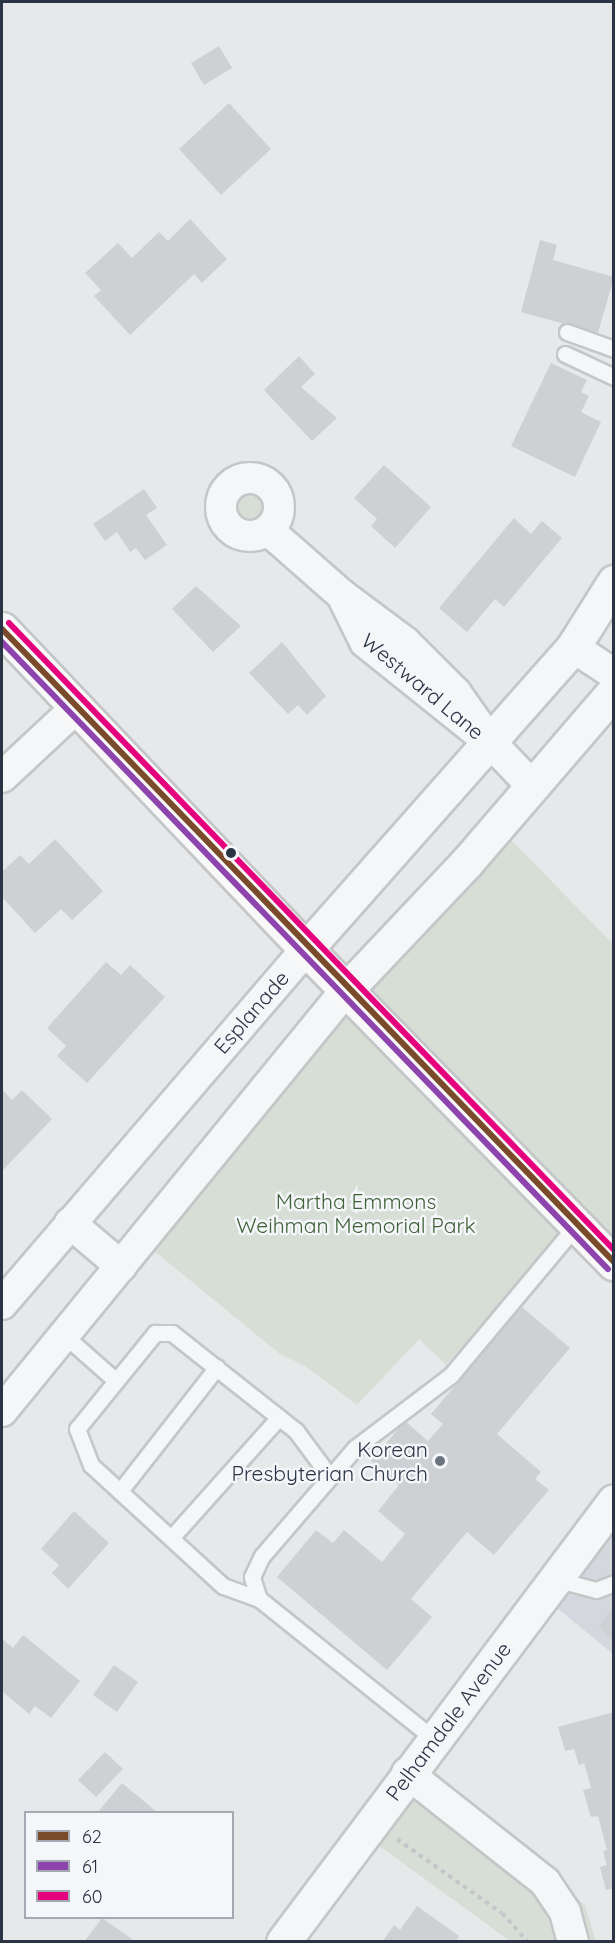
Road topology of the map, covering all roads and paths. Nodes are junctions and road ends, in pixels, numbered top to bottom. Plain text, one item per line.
1 (567, 332) dead end
2 (614, 349) edge
3 (565, 354) dead end
4 (614, 377) edge
5 (268, 530) dead end
6 (614, 582) edge
7 (2, 629) edge
8 (573, 647) junction
9 (614, 674) edge
10 (614, 691) edge
11 (77, 707) junction
12 (491, 743) junction
13 (2, 777) edge
14 (533, 787) junction
15 (306, 949) junction
16 (346, 990) junction
17 (70, 1223) junction
18 (578, 1223) junction
19 (614, 1263) edge
20 (121, 1266) junction
21 (2, 1304) edge
22 (64, 1335) junction
23 (217, 1367) junction
24 (116, 1382) junction
25 (2, 1411) edge
26 (279, 1417) junction
27 (330, 1478) junction
28 (120, 1491) junction
29 (614, 1501) edge
30 (171, 1538) junction
31 (555, 1579) junction
32 (614, 1583) edge
33 (259, 1599) junction
34 (434, 1739) junction
35 (407, 1773) junction
36 (372, 1821) junction
37 (283, 1941) edge
38 (528, 1941) edge
39 (573, 1941) edge

1 - 2 lane
3 - 4 lane
5 - 12 street, Westward Lane
6 - 8 street, Esplanade
7 - 11 main road
8 - 9 street
8 - 12 street, Esplanade
10 - 14 street
11 - 13 street
11 - 15 main road
12 - 14 street, Westward Lane
12 - 15 street, Esplanade
14 - 16 street
15 - 16 main road
15 - 17 street, Esplanade
16 - 18 main road
16 - 20 street
17 - 20 street
17 - 21 street, Esplanade
18 - 19 main road
18 - 27 lane
20 - 22 street
22 - 24 lane
22 - 25 street
23 - 24 lane
23 - 26 lane
23 - 28 lane
24 - 28 lane
26 - 27 lane
26 - 30 lane
27 - 33 lane
28 - 30 lane
29 - 31 street, Pelhamdale Avenue
30 - 33 lane
31 - 32 lane
31 - 34 street, Pelhamdale Avenue
33 - 34 lane
34 - 35 street, Pelhamdale Avenue
35 - 36 street, Pelhamdale Avenue
35 - 39 street
36 - 37 street, Pelhamdale Avenue
36 - 38 path

